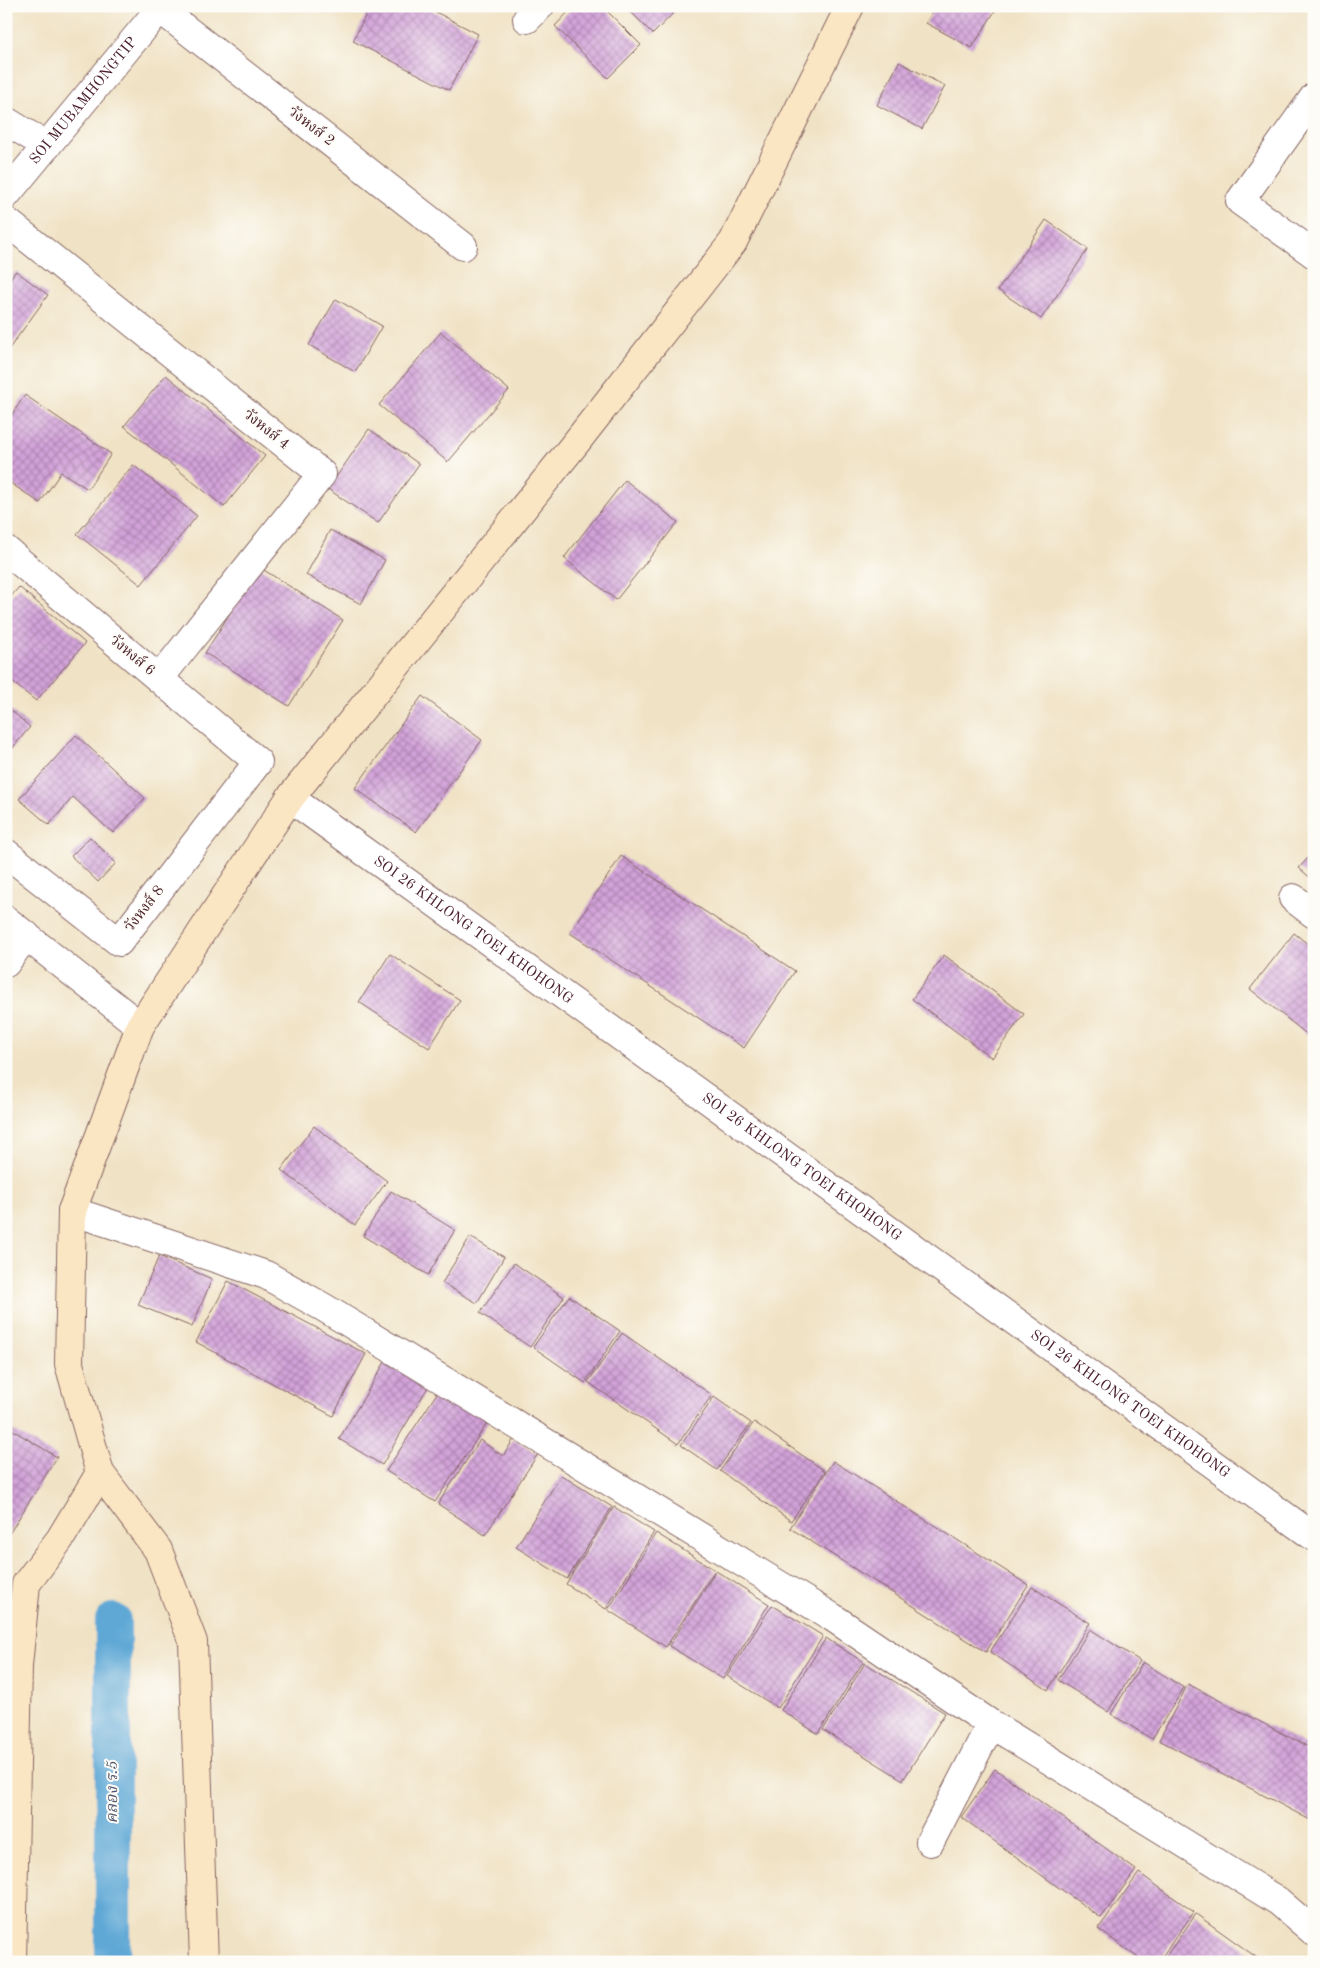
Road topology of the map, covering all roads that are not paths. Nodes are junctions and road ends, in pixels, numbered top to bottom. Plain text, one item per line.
1 (850, 6) edge
2 (161, 8) edge
3 (1314, 97) edge
4 (6, 121) edge
5 (47, 146) junction
6 (6, 195) edge
7 (6, 222) edge
8 (463, 246) dead end
9 (1314, 254) edge
10 (6, 550) edge
11 (160, 679) junction
12 (258, 762) joint
13 (290, 798) junction
14 (6, 853) edge
15 (16, 928) edge
16 (6, 964) edge
17 (140, 1026) junction
18 (72, 1211) junction
19 (100, 1473) junction
20 (1314, 1537) edge
21 (991, 1724) junction
22 (930, 1842) dead end
23 (1314, 1932) edge
24 (12, 1962) edge
25 (204, 1962) edge

1 - 13 street
2 - 5 street, SOI MUBAMHONGTIP
2 - 8 street, วังหงส์ 2
3 - 9 street
4 - 5 street
5 - 6 street, SOI MUBAMHONGTIP
7 - 11 street, วังหงส์ 4
10 - 11 street, วังหงส์ 6
11 - 12 street, วังหงส์ 6
12 - 14 street, วังหงส์ 8
13 - 17 street
13 - 20 street, SOI 26 KHLONG TOEI KHOHONG
15 - 16 street
15 - 17 street
17 - 18 street
18 - 19 street
18 - 21 street
19 - 24 street
19 - 25 street
21 - 22 street
21 - 23 street

